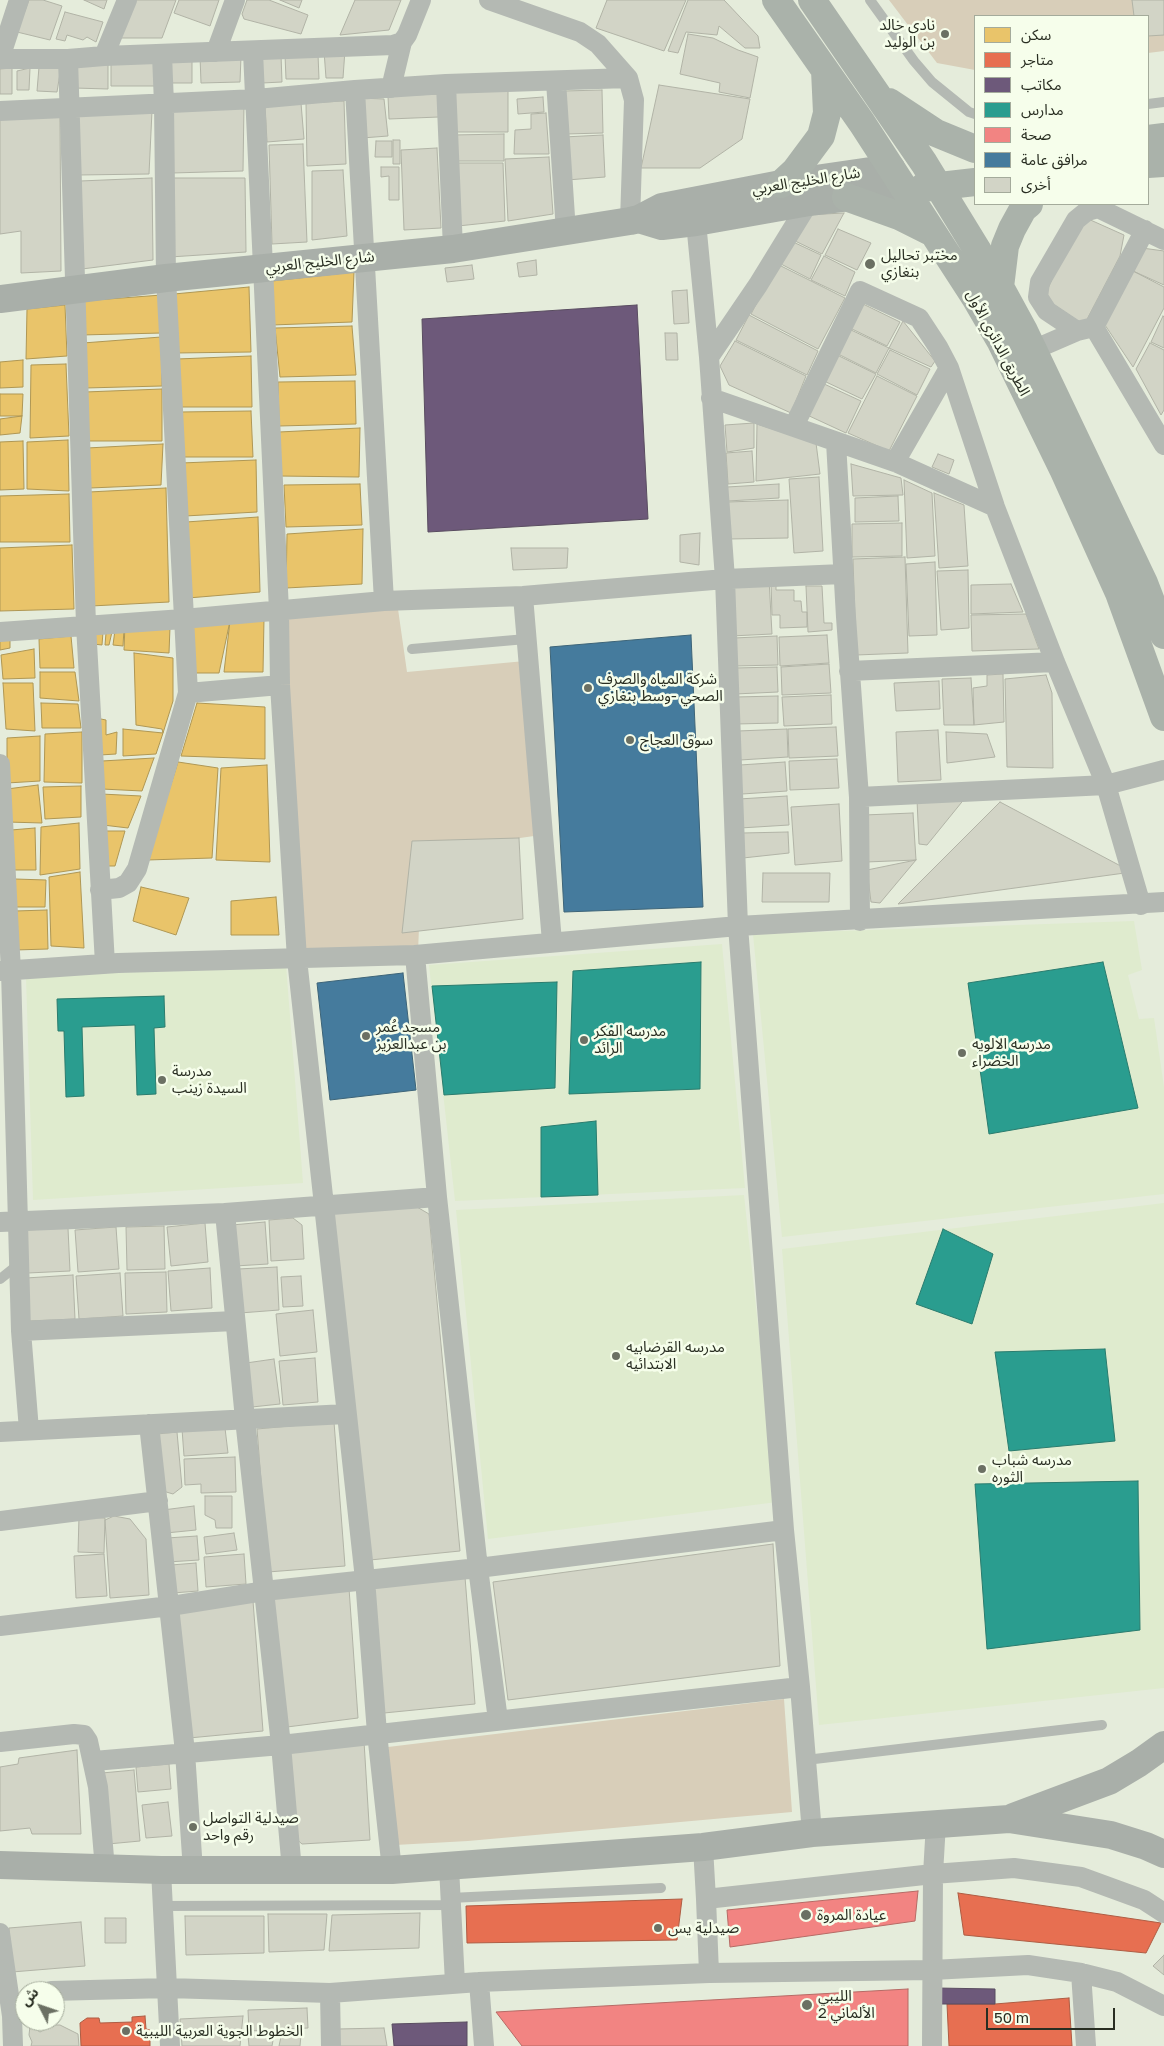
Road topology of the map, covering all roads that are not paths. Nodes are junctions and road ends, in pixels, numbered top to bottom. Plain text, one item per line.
1 (19, 0) edge
2 (127, 0) edge
3 (235, 0) edge
4 (421, 0) edge
5 (489, 0) edge
6 (776, 0) edge
7 (812, 0) edge
8 (870, 0) edge
9 (402, 42) junction
10 (216, 52) junction
11 (253, 52) junction
12 (162, 55) junction
13 (104, 56) junction
14 (0, 59) edge
15 (68, 59) junction
16 (825, 70) junction
17 (628, 78) junction
18 (556, 80) junction
19 (446, 84) junction
20 (391, 88) junction
21 (355, 90) junction
22 (878, 94) junction
23 (256, 99) junction
24 (1164, 102) edge
25 (164, 104) junction
26 (1149, 104) edge
27 (70, 106) junction
28 (0, 111) edge
29 (974, 114) edge
30 (1164, 137) edge
31 (1149, 139) edge
32 (974, 149) edge
33 (974, 155) edge
34 (1164, 163) edge
35 (924, 164) junction
36 (1149, 164) edge
37 (899, 179) junction
38 (974, 182) edge
39 (781, 184) junction
40 (939, 186) junction
41 (846, 197) junction
42 (809, 202) junction
43 (1028, 205) edge
44 (635, 220) junction
45 (696, 222) junction
46 (1145, 230) junction
47 (566, 232) junction
48 (931, 232) junction
49 (1164, 240) edge
50 (453, 249) junction
51 (365, 257) junction
52 (264, 268) junction
53 (166, 278) junction
54 (1000, 286) junction
55 (76, 291) junction
56 (0, 299) edge
57 (1085, 329) junction
58 (1033, 350) junction
59 (709, 356) junction
60 (949, 368) junction
61 (711, 398) junction
62 (794, 426) junction
63 (1163, 441) edge
64 (836, 442) junction
65 (895, 462) junction
66 (996, 507) junction
67 (843, 574) junction
68 (725, 579) junction
69 (523, 596) junction
70 (384, 601) junction
71 (279, 611) junction
72 (183, 620) junction
73 (86, 625) junction
74 (0, 632) edge
75 (1164, 635) edge
76 (526, 639) junction
77 (412, 649) dead end
78 (1055, 662) junction
79 (849, 671) junction
80 (280, 685) junction
81 (188, 693) junction
82 (1164, 717) edge
83 (0, 764) edge
84 (1164, 770) edge
85 (1106, 786) junction
86 (859, 797) junction
87 (100, 890) junction
88 (1164, 902) edge
89 (1141, 905) junction
90 (860, 920) junction
91 (738, 926) junction
92 (552, 942) junction
93 (415, 955) junction
94 (297, 958) junction
95 (104, 964) junction
96 (6, 971) edge
97 (437, 1197) junction
98 (324, 1206) junction
99 (225, 1213) junction
100 (9, 1222) edge
101 (19, 1264) junction
102 (0, 1279) edge
103 (235, 1321) junction
104 (21, 1331) junction
105 (346, 1414) junction
106 (245, 1418) junction
107 (149, 1424) junction
108 (28, 1430) junction
109 (0, 1432) edge
110 (158, 1501) junction
111 (0, 1521) edge
112 (784, 1530) junction
113 (478, 1568) junction
114 (365, 1579) junction
115 (264, 1591) junction
116 (170, 1606) junction
117 (0, 1626) edge
118 (800, 1687) junction
119 (498, 1720) junction
120 (1102, 1725) dead end
121 (377, 1733) junction
122 (0, 1742) edge
123 (281, 1745) junction
124 (1164, 1745) edge
125 (185, 1752) junction
126 (806, 1760) junction
127 (94, 1761) junction
128 (1010, 1819) junction
129 (936, 1823) junction
130 (812, 1833) junction
131 (703, 1847) junction
132 (1164, 1854) edge
133 (0, 1865) edge
134 (449, 1866) junction
135 (105, 1869) junction
136 (161, 1870) junction
137 (392, 1870) junction
138 (193, 1871) junction
139 (292, 1871) junction
140 (933, 1874) junction
141 (661, 1888) dead end
142 (706, 1899) junction
143 (451, 1902) junction
144 (162, 1906) junction
145 (1164, 1913) edge
146 (0, 1934) edge
147 (932, 1970) junction
148 (709, 1973) junction
149 (1082, 1973) junction
150 (479, 1982) junction
151 (455, 1983) junction
152 (15, 1985) edge
153 (168, 1988) junction
154 (65, 1991) edge
155 (330, 1993) junction
156 (15, 1996) edge
157 (1164, 2006) edge
158 (6, 2016) edge
159 (13, 2046) edge
160 (170, 2046) edge
161 (331, 2046) edge
162 (484, 2046) edge
163 (932, 2046) edge
164 (1086, 2046) edge

1 - 14 street
2 - 13 street
3 - 10 street
4 - 9 street
5 - 17 street
6 - 16 main road, الطريق الدائري الأول
7 - 22 main road, الطريق الدائري الأول
8 - 29 lane
9 - 11 street
9 - 20 street
10 - 11 street
10 - 12 street
11 - 23 street
12 - 13 street
12 - 25 street
13 - 15 street
14 - 15 street
15 - 27 street
16 - 37 main road, الطريق الدائري الأول
16 - 39 main road
17 - 18 street
17 - 44 street
18 - 19 street
18 - 47 street
19 - 20 street
19 - 50 street
20 - 21 street
21 - 23 street
21 - 51 street
22 - 32 main road
22 - 35 main road, الطريق الدائري الأول
23 - 25 street
23 - 52 street
24 - 26 lane
25 - 27 street
25 - 53 street
27 - 28 street
27 - 55 street
30 - 31 main road
33 - 35 main road, شارع الخليج العربي
34 - 36 main road
35 - 37 main road, شارع الخليج العربي
35 - 40 main road, الطريق الدائري الأول
37 - 39 street, شارع الخليج العربي
37 - 40 main road, شارع الخليج العربي
37 - 41 street, شارع الخليج العربي
37 - 48 main road, الطريق الدائري الأول
38 - 40 main road, شارع الخليج العربي
39 - 44 street, شارع الخليج العربي
40 - 54 main road, الطريق الدائري الأول
41 - 42 street, شارع الخليج العربي
41 - 48 main road
42 - 45 street, شارع الخليج العربي
42 - 59 street
43 - 54 main road
44 - 45 street, شارع الخليج العربي
44 - 47 street, شارع الخليج العربي
45 - 59 street
46 - 49 street
46 - 57 street
46 - 57 street
47 - 50 street, شارع الخليج العربي
48 - 82 main road, الطريق الدائري الأول
50 - 51 street, شارع الخليج العربي
51 - 52 street, شارع الخليج العربي
51 - 70 street
52 - 53 street, شارع الخليج العربي
52 - 71 street
53 - 55 street, شارع الخليج العربي
53 - 72 street
54 - 58 main road, الطريق الدائري الأول
55 - 56 street, شارع الخليج العربي
55 - 73 street
57 - 58 street
57 - 63 street
58 - 75 main road, الطريق الدائري الأول
59 - 61 street
60 - 62 street
60 - 65 street
60 - 66 street
61 - 62 street
61 - 68 street
62 - 64 street
64 - 65 street
64 - 67 street
65 - 66 street
66 - 78 street
67 - 68 street
67 - 79 street
68 - 69 street
68 - 91 street
69 - 70 street
69 - 76 street
70 - 71 street
71 - 72 street
71 - 80 street
72 - 73 street
72 - 81 street
73 - 74 street
73 - 87 street
76 - 77 lane
76 - 92 street
78 - 79 street
78 - 85 street
79 - 86 street
80 - 81 street
80 - 94 street
81 - 87 street
83 - 96 street
84 - 85 street
85 - 86 street
85 - 89 street
86 - 90 street
87 - 95 street
88 - 89 street
89 - 90 street
90 - 91 street
91 - 92 street
91 - 112 street
92 - 93 street
93 - 94 street
93 - 97 street
94 - 95 street
94 - 98 street
95 - 96 street
96 - 100 street
97 - 98 street
97 - 113 street
98 - 99 street
98 - 105 street
99 - 100 street
99 - 103 street
100 - 101 street
101 - 102 lane
101 - 104 street
103 - 104 street
103 - 106 street
104 - 108 street
105 - 106 street
105 - 114 street
106 - 107 street
106 - 115 street
107 - 108 street
107 - 110 street
108 - 109 street
110 - 111 street
110 - 116 street
112 - 113 street
112 - 118 street
113 - 114 street
113 - 119 street
114 - 115 street
114 - 121 street
115 - 116 street
115 - 123 street
116 - 117 street
116 - 125 street
118 - 119 street
118 - 126 street
119 - 121 street
120 - 126 lane
121 - 123 street
121 - 137 street
122 - 127 street
123 - 125 street
123 - 139 street
124 - 128 street
125 - 127 street
125 - 138 street
126 - 130 street
127 - 135 street
128 - 129 street
128 - 132 street
129 - 130 street
129 - 140 street
130 - 131 street
131 - 134 street
131 - 142 street
133 - 135 street
134 - 137 street
134 - 143 street
135 - 136 street
136 - 138 street
136 - 144 street
137 - 139 street
138 - 139 street
140 - 142 street
140 - 145 street
140 - 147 street
141 - 143 lane
142 - 148 street
143 - 144 lane
143 - 151 street
144 - 153 street
146 - 152 street
147 - 148 street
147 - 149 street
147 - 163 street
148 - 150 street
149 - 157 street
149 - 164 street
150 - 151 street
150 - 162 street
151 - 155 street
153 - 154 street
153 - 155 street
153 - 160 street
155 - 161 street
156 - 158 street
158 - 159 street

